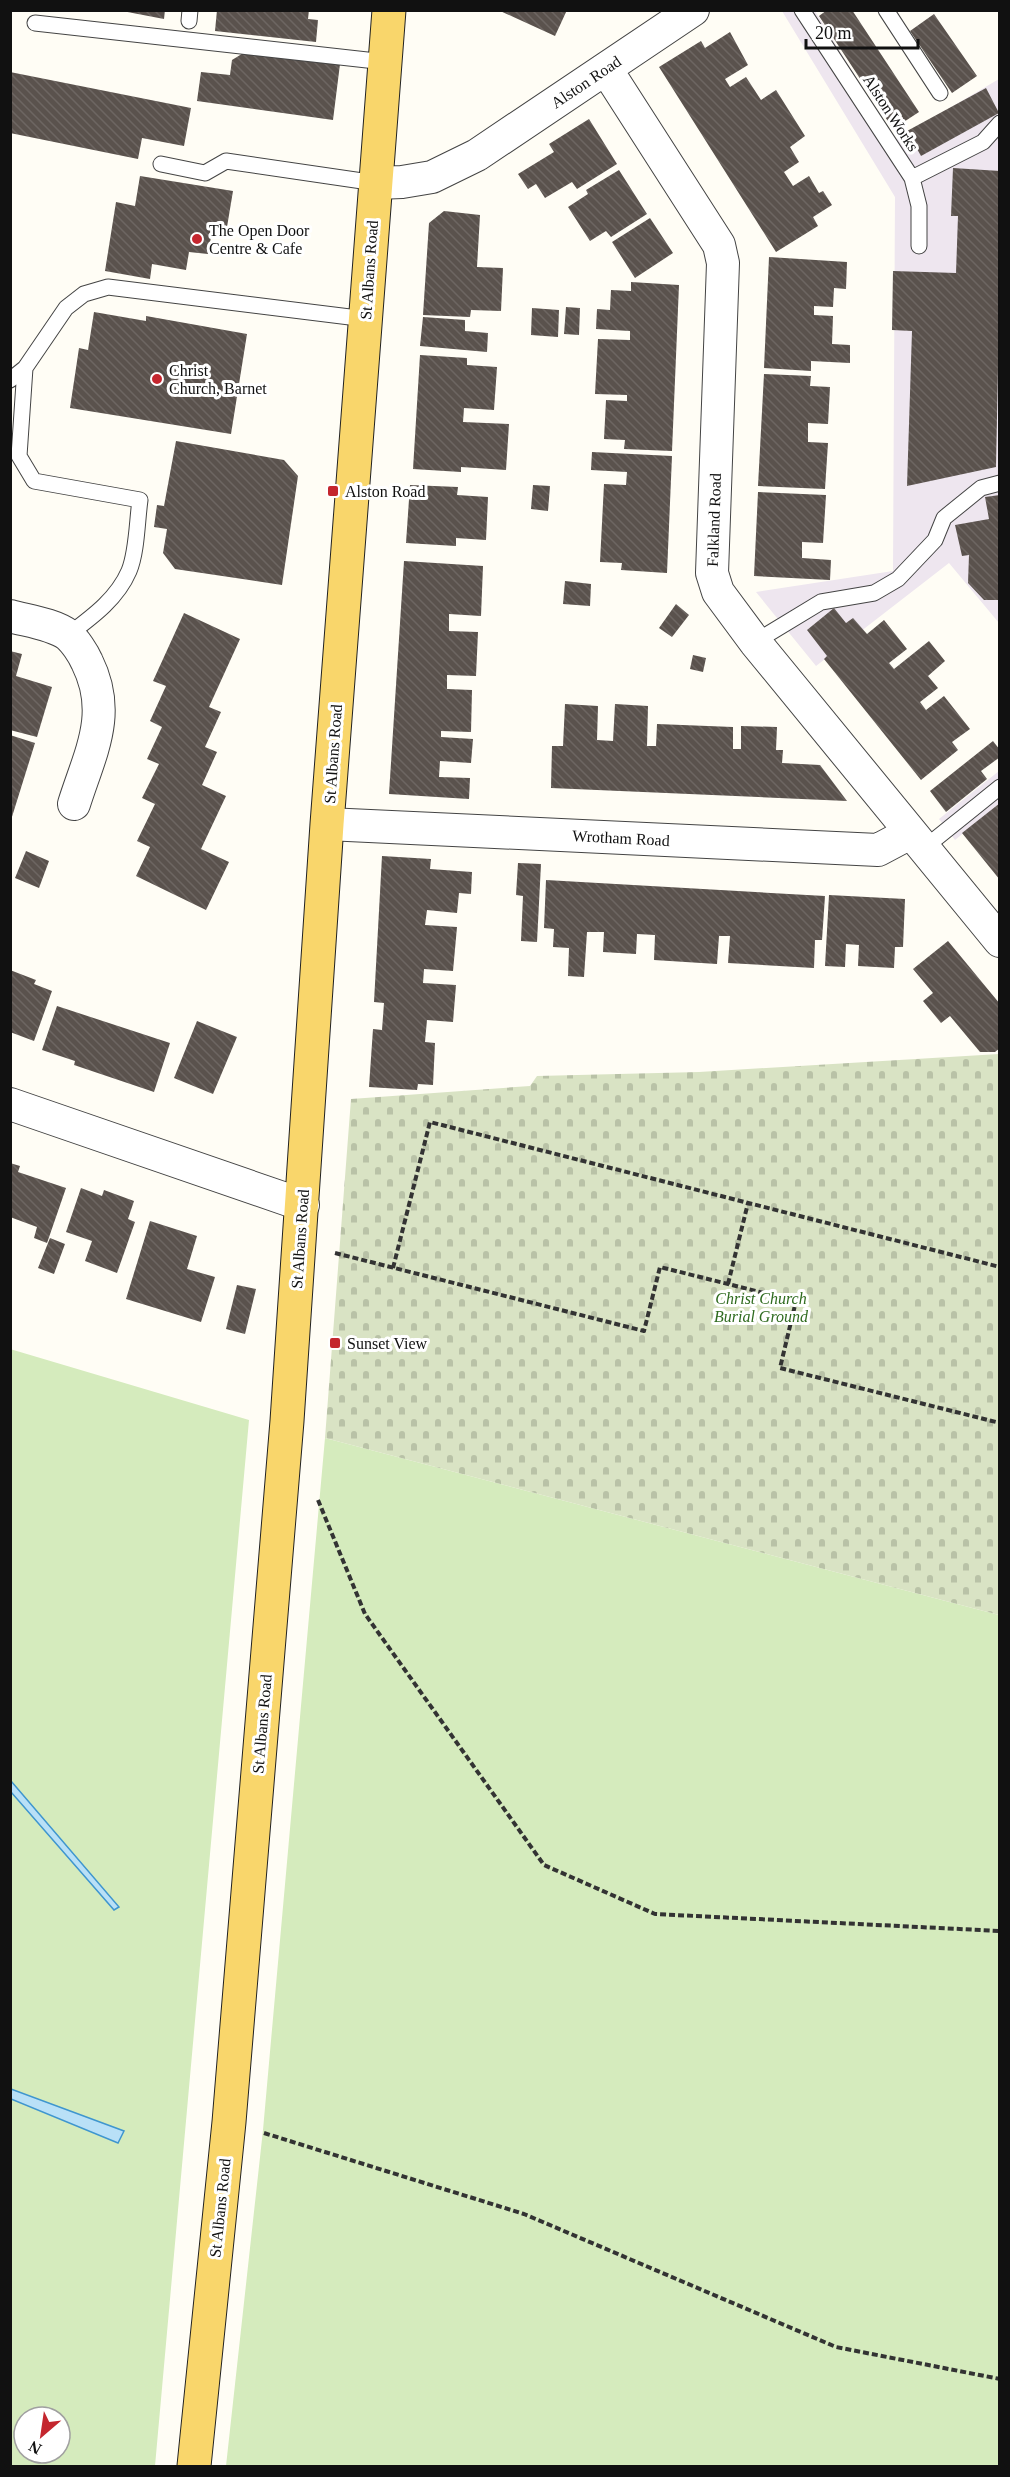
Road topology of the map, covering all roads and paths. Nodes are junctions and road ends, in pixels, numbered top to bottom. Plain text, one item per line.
1 (389, 10) edge
2 (693, 10) edge
3 (802, 10) edge
4 (886, 10) edge
5 (35, 23) dead end
6 (385, 62) junction
7 (606, 69) junction
8 (940, 93) dead end
9 (999, 123) edge
10 (161, 164) dead end
11 (912, 178) junction
12 (376, 183) junction
13 (920, 246) dead end
14 (366, 319) junction
15 (25, 368) junction
16 (10, 380) edge
17 (999, 483) edge
18 (10, 616) edge
19 (68, 636) junction
20 (755, 642) junction
21 (999, 787) edge
22 (74, 804) dead end
23 (327, 824) junction
24 (917, 841) junction
25 (999, 941) edge
26 (10, 1104) edge
27 (748, 1203) junction
28 (303, 1205) junction
29 (300, 1244) junction
30 (999, 1267) edge
31 (393, 1268) junction
32 (728, 1284) junction
33 (999, 1423) edge
34 (317, 1496) dead end
35 (999, 1931) edge
36 (229, 2122) junction
37 (999, 2379) edge
38 (194, 2466) edge

1 - 6 main road, St Albans Road
2 - 7 street, Alston Road
3 - 11 lane, Alston Works
4 - 8 lane
5 - 6 lane
6 - 12 main road, St Albans Road
7 - 12 street, Alston Road
7 - 20 street, Falkland Road
9 - 11 lane
10 - 12 lane
11 - 13 lane, Alston Works
12 - 14 main road, St Albans Road
14 - 15 lane
14 - 23 main road, St Albans Road
15 - 16 lane
15 - 19 lane
17 - 20 lane
18 - 19 street
19 - 22 street
20 - 24 street, Falkland Road
21 - 24 lane
23 - 24 street, Wrotham Road
23 - 28 main road, St Albans Road
24 - 25 street, Falkland Road
26 - 28 street
27 - 30 path
27 - 31 path
27 - 32 path
28 - 29 main road, St Albans Road
29 - 31 path
29 - 36 main road, St Albans Road
31 - 32 path
32 - 33 path
34 - 35 path
36 - 37 path
36 - 38 main road, St Albans Road

